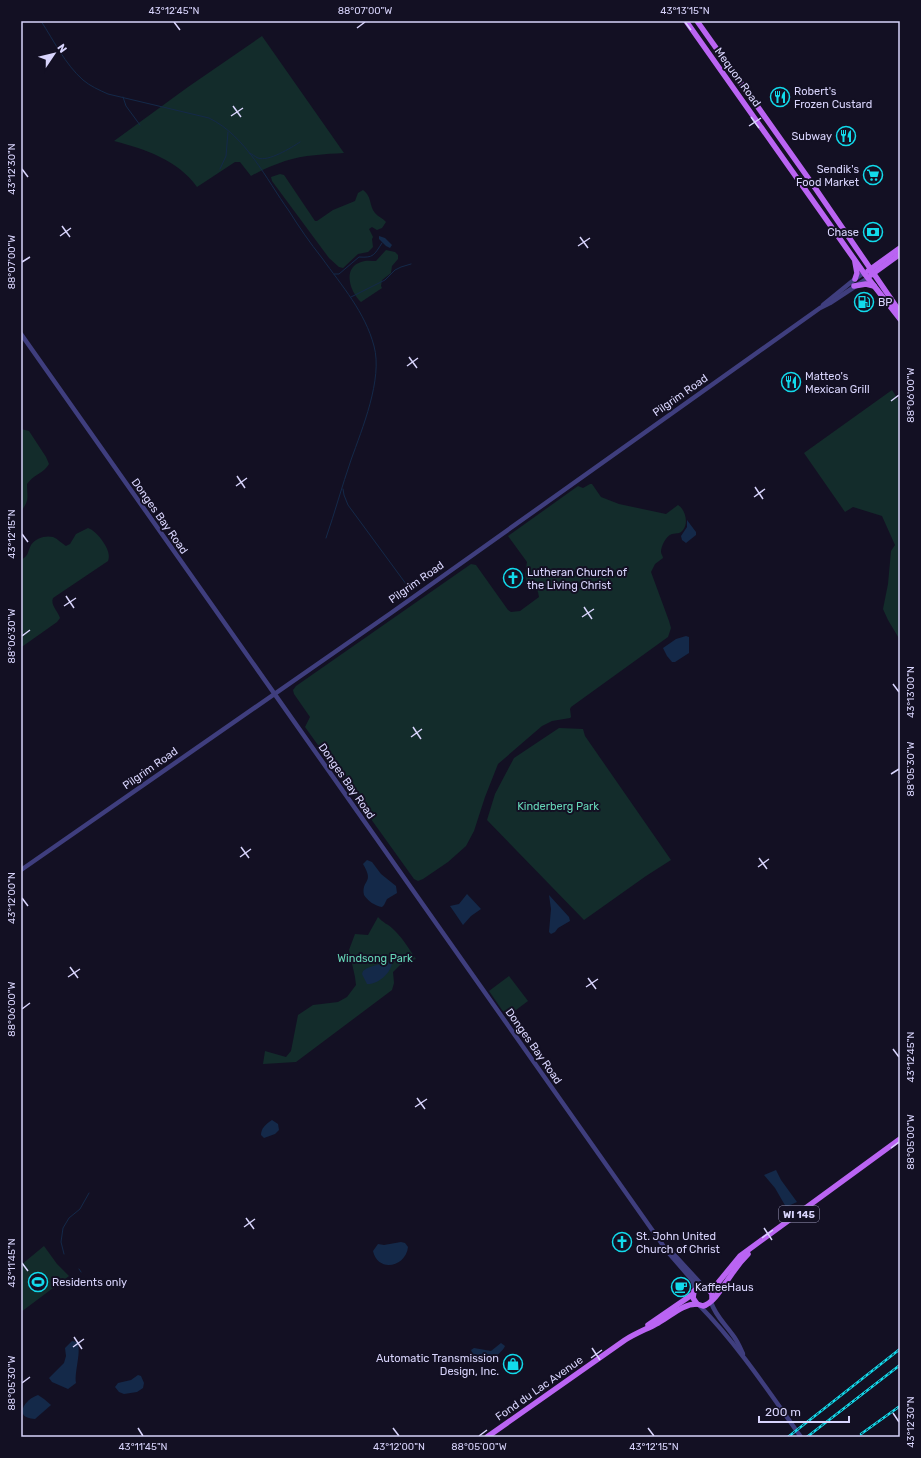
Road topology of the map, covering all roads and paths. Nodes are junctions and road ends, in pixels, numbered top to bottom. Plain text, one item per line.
1 (686, 21) edge
2 (697, 21) edge
3 (900, 248) edge
4 (900, 254) edge
5 (893, 256) junction
6 (854, 258) junction
7 (883, 260) junction
8 (865, 261) junction
9 (881, 268) junction
10 (872, 271) junction
11 (866, 275) junction
12 (855, 279) junction
13 (854, 286) junction
14 (874, 286) junction
15 (884, 290) junction
16 (820, 308) junction
17 (900, 312) edge
18 (900, 319) edge
19 (21, 334) edge
20 (274, 694) junction
21 (21, 870) edge
22 (900, 1139) edge
23 (659, 1238) junction
24 (755, 1246) junction
25 (705, 1287) junction
26 (694, 1292) junction
27 (711, 1301) junction
28 (698, 1304) junction
29 (643, 1329) junction
30 (744, 1358) junction
31 (487, 1437) edge
32 (801, 1437) edge

1 - 6 main road, Mequon Road
2 - 8 main road, Mequon Road
3 - 5 main road, Pilgrim Road
4 - 5 main road, Pilgrim Road
5 - 7 main road, Pilgrim Road
5 - 9 main road, Pilgrim Road
6 - 11 main road, Mequon Road
6 - 12 main road
7 - 8 main road
7 - 10 main road, Pilgrim Road
8 - 10 main road, Mequon Road
9 - 10 main road, Pilgrim Road
9 - 15 main road
10 - 11 main road, Pilgrim Road
10 - 15 main road, Mequon Road
11 - 12 street, Pilgrim Road
11 - 13 street, Pilgrim Road
11 - 14 main road, Mequon Road
12 - 16 street, Pilgrim Road
13 - 14 main road
13 - 16 street, Pilgrim Road
14 - 18 main road, Mequon Road
15 - 17 main road, Mequon Road
16 - 20 street, Pilgrim Road
19 - 20 street, Donges Bay Road
20 - 21 street, Pilgrim Road
20 - 23 street, Donges Bay Road
22 - 24 main road, WI 145
23 - 25 street, Donges Bay Road
23 - 26 street, Donges Bay Road
24 - 25 main road, WI 145
24 - 27 main road, WI 145
25 - 26 main road, WI 145
25 - 27 main road
26 - 28 main road
26 - 29 main road, Fond du Lac Avenue / WI 145
27 - 28 main road, WI 145
27 - 30 street
28 - 29 main road, Fond du Lac Avenue / WI 145
28 - 30 street
29 - 31 main road, Fond du Lac Avenue / WI 145
30 - 32 street

